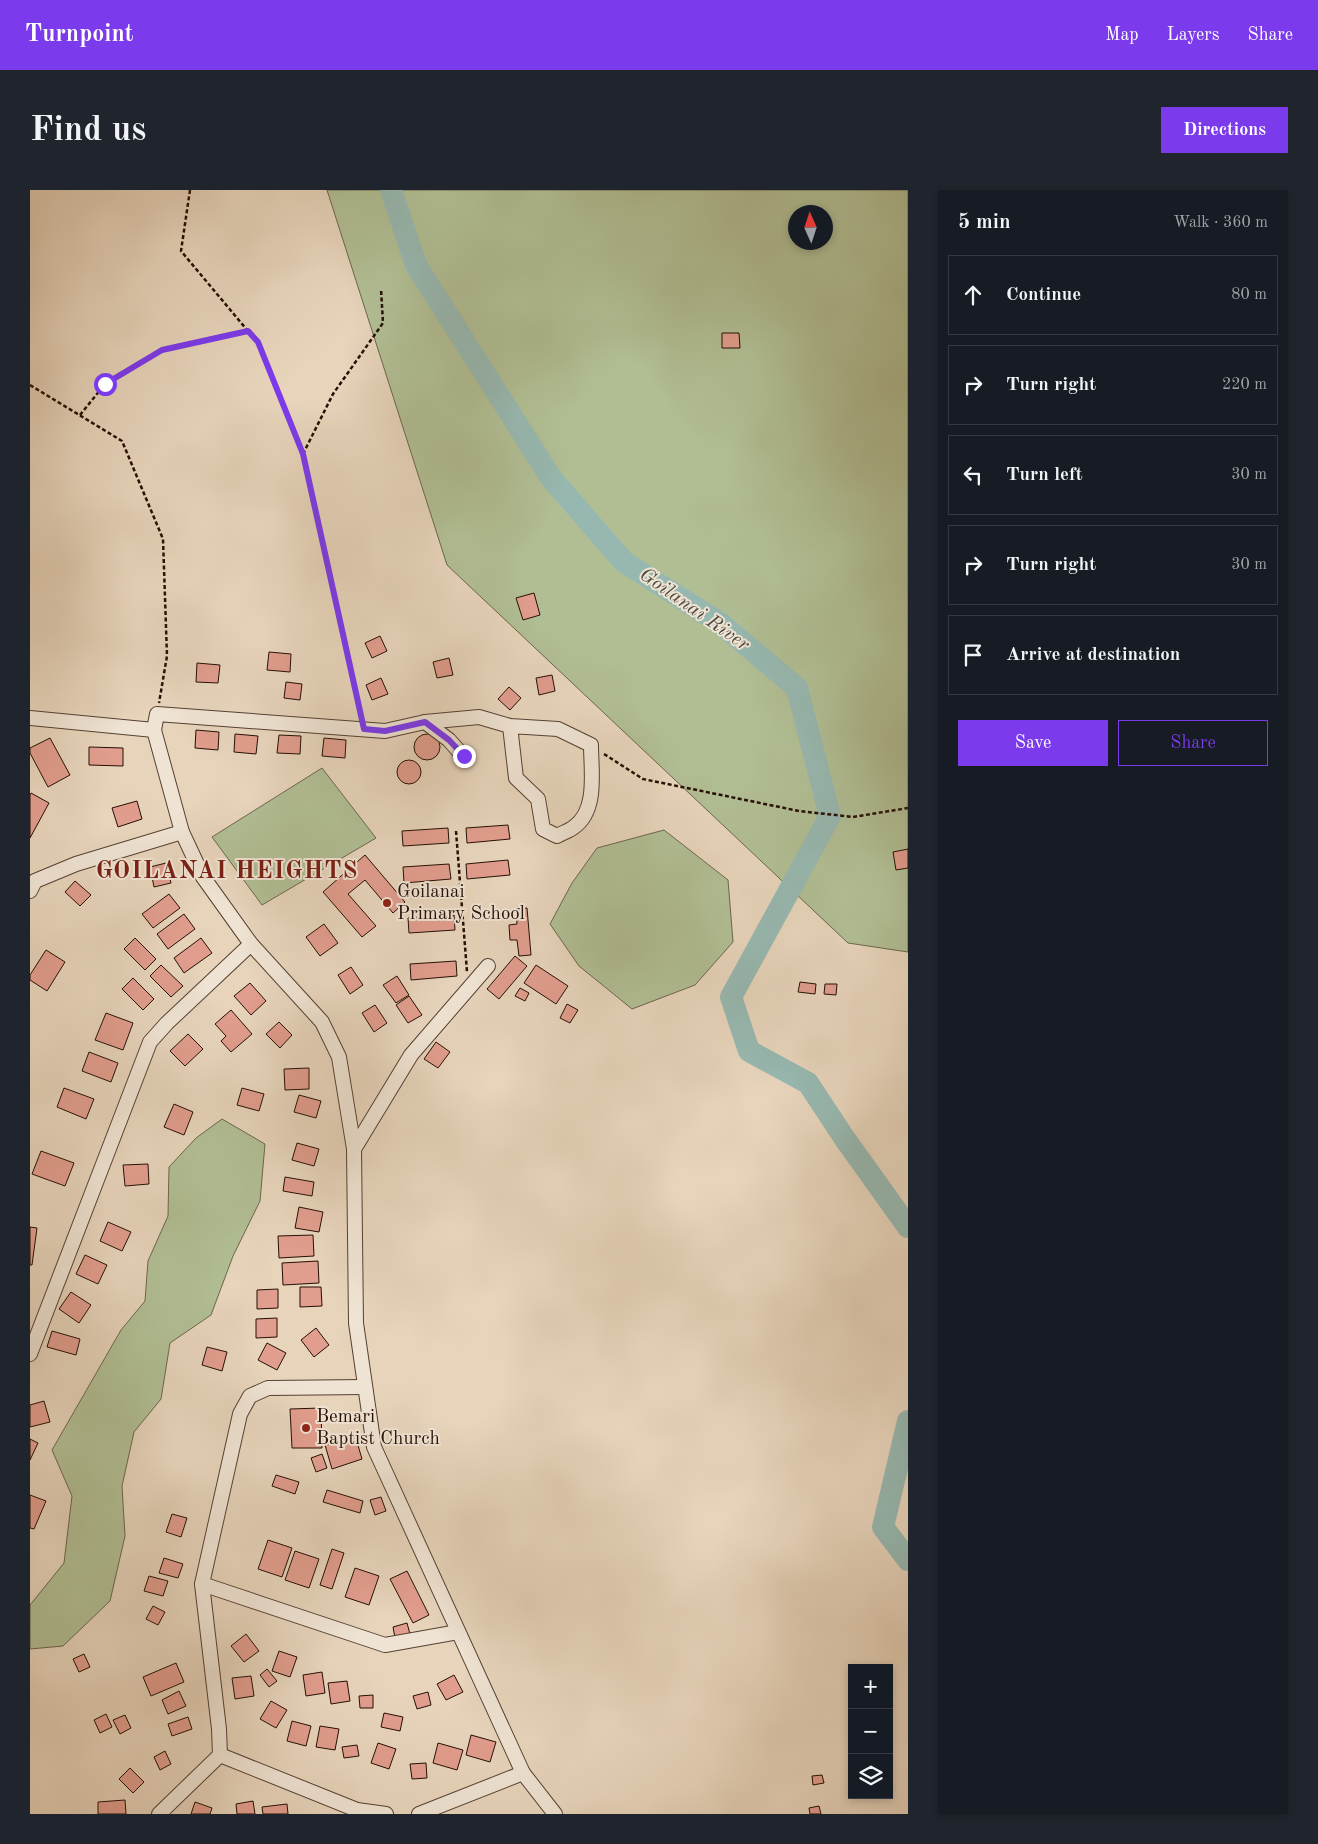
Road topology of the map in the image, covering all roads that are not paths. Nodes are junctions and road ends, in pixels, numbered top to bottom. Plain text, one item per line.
1 (30, 718) edge
2 (425, 722) junction
3 (510, 726) junction
4 (154, 730) junction
5 (464, 756) dead end
6 (182, 832) junction
7 (30, 891) edge
8 (251, 944) junction
9 (488, 966) dead end
10 (354, 1149) junction
11 (30, 1354) edge
12 (365, 1387) junction
13 (202, 1584) junction
14 (458, 1632) junction
15 (220, 1755) junction
16 (523, 1773) junction
17 (357, 1812) edge
18 (159, 1814) edge
19 (386, 1814) edge
20 (419, 1814) edge
21 (555, 1814) edge

1 - 4 street
2 - 3 street
2 - 4 street
2 - 5 street
3 - 3 street
4 - 6 street
6 - 7 street
6 - 8 street
8 - 10 street
8 - 11 street
9 - 10 street
10 - 12 street
12 - 13 street
12 - 14 street
13 - 14 street
13 - 15 street
14 - 16 street
15 - 17 street
15 - 18 street
16 - 20 street
16 - 21 street
17 - 19 street

